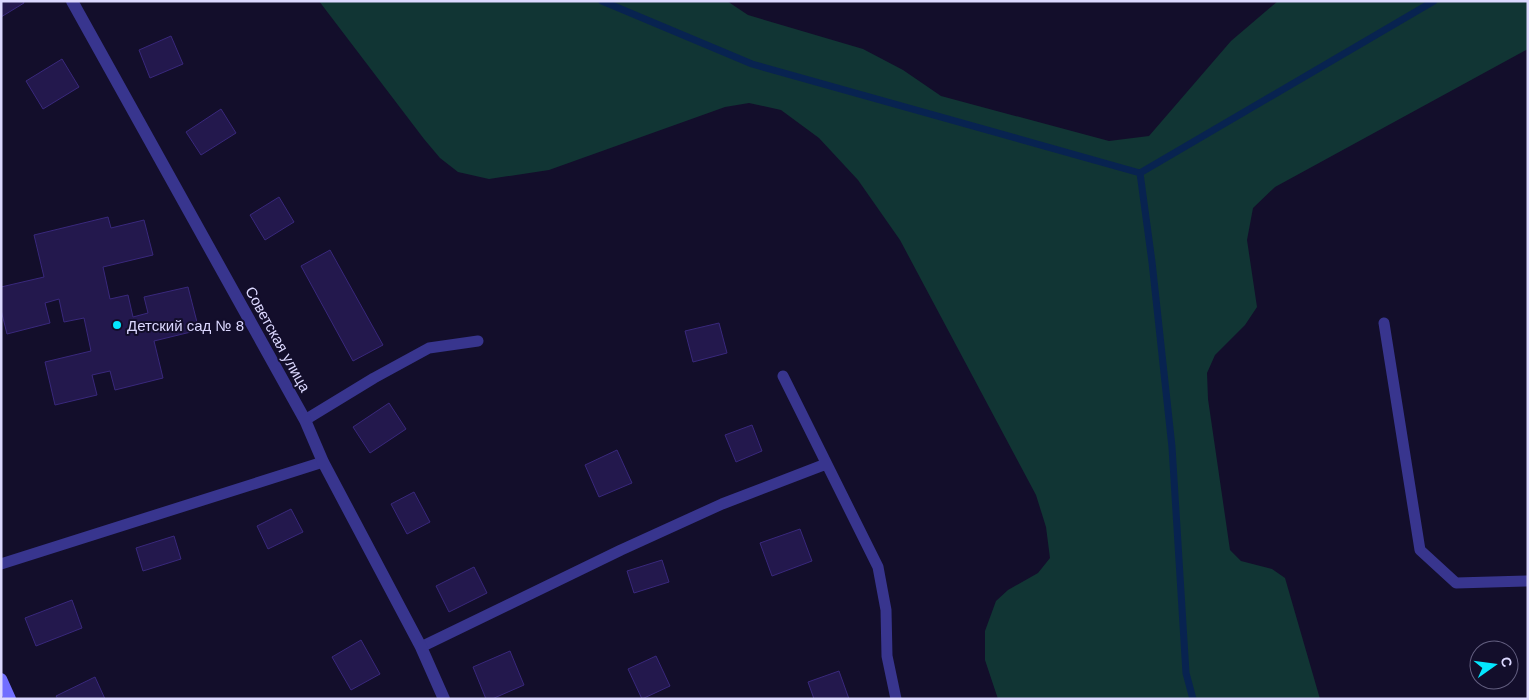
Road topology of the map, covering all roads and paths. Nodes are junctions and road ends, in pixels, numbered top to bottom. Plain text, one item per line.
1 (72, 1) edge
2 (1384, 322) dead end
3 (478, 341) dead end
4 (783, 376) dead end
5 (305, 420) junction
6 (322, 462) junction
7 (826, 464) junction
8 (1, 564) edge
9 (1528, 581) edge
10 (421, 647) junction
11 (444, 699) edge
12 (896, 699) edge

1 - 5 street, Советская улица
2 - 9 lane
3 - 5 lane
4 - 7 lane
5 - 6 street, Советская улица
6 - 8 lane
6 - 10 street, Советская улица
7 - 10 lane
7 - 12 lane
10 - 11 street, Советская улица

